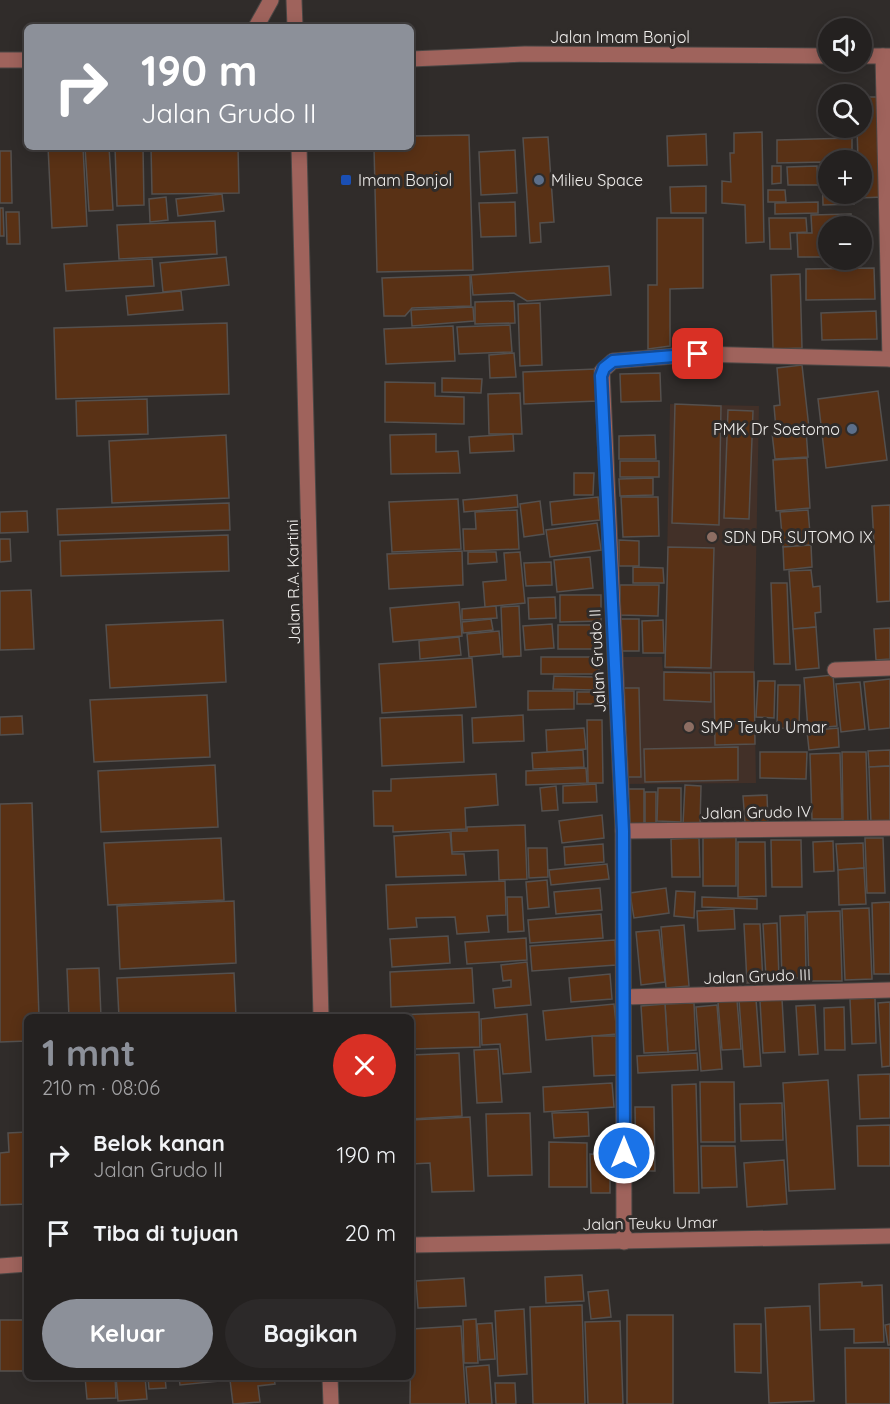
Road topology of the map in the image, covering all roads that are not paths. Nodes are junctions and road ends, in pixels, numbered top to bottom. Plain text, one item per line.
1 (271, 0) edge
2 (294, 0) edge
3 (258, 24) edge
4 (295, 24) edge
5 (818, 56) edge
6 (886, 56) edge
7 (414, 59) edge
8 (0, 60) edge
9 (24, 60) edge
10 (299, 150) edge
11 (890, 359) edge
12 (890, 668) edge
13 (835, 670) dead end
14 (890, 828) edge
15 (623, 831) junction
16 (890, 990) edge
17 (624, 997) junction
18 (321, 1014) edge
19 (890, 1236) edge
20 (624, 1242) junction
21 (414, 1245) edge
22 (24, 1264) edge
23 (0, 1266) edge
24 (330, 1380) edge
25 (331, 1404) edge

1 - 3 street
2 - 4 street
5 - 7 street, Jalan Imam Bonjol
6 - 11 street
8 - 9 street
10 - 18 street, Jalan R.A. Kartini
11 - 15 street, Jalan Grudo II
12 - 13 street
14 - 15 street, Jalan Grudo IV
15 - 17 street, Jalan Grudo II
16 - 17 street, Jalan Grudo III
17 - 20 street, Jalan Grudo II
19 - 20 street, Jalan Teuku Umar
20 - 21 street, Jalan Teuku Umar
22 - 23 street
24 - 25 street

